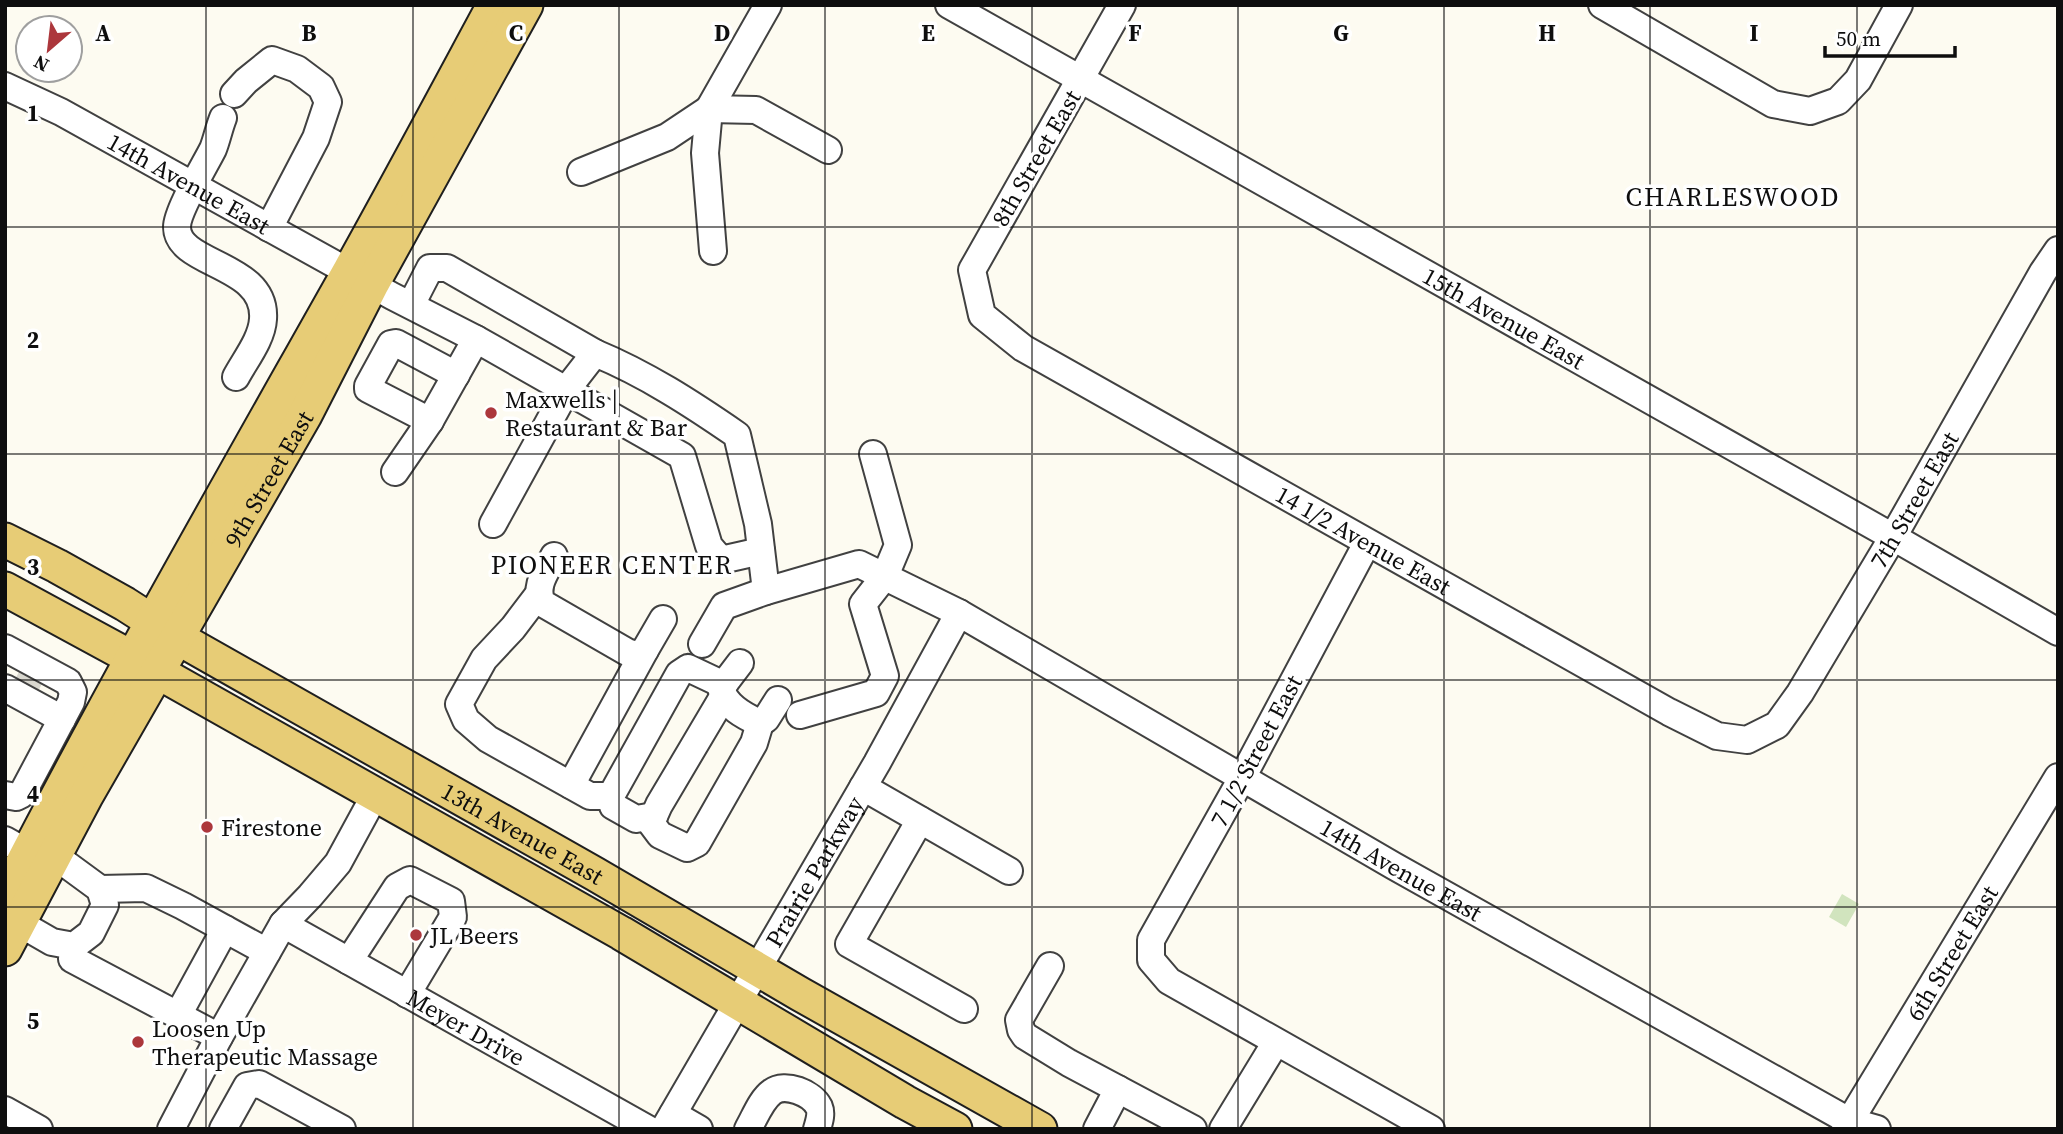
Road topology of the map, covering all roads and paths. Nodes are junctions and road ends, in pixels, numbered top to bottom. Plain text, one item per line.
1 (494, 5) edge
2 (526, 5) edge
3 (768, 5) edge
4 (949, 5) edge
5 (1122, 5) edge
6 (1602, 5) edge
7 (1899, 5) edge
8 (1080, 80) junction
9 (5, 86) edge
10 (709, 109) junction
11 (828, 150) dead end
12 (581, 172) dead end
13 (193, 187) junction
14 (268, 228) junction
15 (2058, 250) edge
16 (713, 251) dead end
17 (361, 277) junction
18 (411, 305) junction
19 (982, 315) joint
20 (476, 339) junction
21 (595, 353) junction
22 (456, 375) junction
23 (236, 377) dead end
24 (567, 390) junction
25 (430, 421) junction
26 (873, 454) dead end
27 (395, 472) dead end
28 (493, 524) dead end
29 (1893, 537) junction
30 (5, 540) edge
31 (1367, 543) junction
32 (761, 551) junction
33 (554, 556) dead end
34 (884, 576) junction
35 (5, 589) edge
36 (766, 591) junction
37 (538, 595) junction
38 (959, 614) junction
39 (663, 619) dead end
40 (165, 631) junction
41 (2058, 632) edge
42 (702, 644) dead end
43 (645, 650) junction
44 (740, 663) dead end
45 (145, 665) junction
46 (19, 672) edge
47 (723, 691) junction
48 (778, 700) dead end
49 (800, 715) dead end
50 (62, 719) junction
51 (760, 723) junction
52 (1755, 736) joint
53 (2058, 777) edge
54 (1242, 778) junction
55 (570, 785) junction
56 (863, 787) junction
57 (5, 795) edge
58 (375, 795) junction
59 (611, 796) junction
60 (654, 816) junction
61 (920, 820) junction
62 (29, 850) edge
63 (1009, 871) dead end
64 (100, 889) junction
65 (10, 923) edge
66 (283, 924) junction
67 (225, 929) junction
68 (74, 946) junction
69 (267, 952) junction
70 (349, 961) junction
71 (1050, 966) dead end
72 (757, 969) junction
73 (407, 993) junction
74 (738, 1002) junction
75 (964, 1009) dead end
76 (178, 1015) junction
77 (219, 1037) junction
78 (1276, 1042) junction
79 (1118, 1089) junction
80 (668, 1121) edge
81 (1847, 1125) edge
82 (171, 1129) edge
83 (223, 1129) edge
84 (341, 1129) edge
85 (648, 1129) edge
86 (699, 1129) edge
87 (748, 1129) edge
88 (817, 1129) edge
89 (955, 1129) edge
90 (1040, 1129) edge
91 (1097, 1129) edge
92 (1193, 1129) edge
93 (1223, 1129) edge
94 (1431, 1129) edge
95 (1877, 1129) edge

1 - 17 main road, 9th Street East
2 - 17 main road, 9th Street East
3 - 10 street
4 - 8 street, 15th Avenue East
5 - 8 street, 8th Street East
6 - 7 street
8 - 19 street, 8th Street East
8 - 29 street, 15th Avenue East
9 - 13 street, 14th Avenue East
10 - 11 street
10 - 12 street
10 - 16 street
13 - 14 street, 14th Avenue East
13 - 14 street
13 - 23 street
14 - 17 street, 14th Avenue East
15 - 29 street, 7th Street East
17 - 18 street, 14th Avenue East
17 - 40 main road, 9th Street East
18 - 20 street, 14th Avenue East
18 - 21 street
19 - 31 street, 14 1/2 Avenue East
20 - 22 street
20 - 24 street, 14th Avenue East
21 - 24 street
21 - 32 street
22 - 25 street
22 - 25 street
24 - 28 street
24 - 32 street, 14th Avenue East
25 - 27 street
26 - 34 street
29 - 41 street, 15th Avenue East
29 - 52 street, 7th Street East
30 - 40 main road, 13th Avenue East
31 - 52 street, 14 1/2 Avenue East
31 - 54 street, 7 1/2 Street East
32 - 36 street
33 - 37 street
34 - 36 street, 14th Avenue East
34 - 38 street, 14th Avenue East
34 - 49 street
35 - 45 main road, 13th Avenue East
36 - 42 street, 14th Avenue East
37 - 43 street
37 - 55 street
38 - 54 street, 14th Avenue East
38 - 56 street, Prairie Parkway
39 - 43 street
40 - 45 main road, 9th Street East
40 - 72 main road, 13th Avenue East
43 - 55 street
44 - 47 street
45 - 58 main road, 13th Avenue East
45 - 62 main road, 9th Street East
46 - 50 street
46 - 50 street
47 - 51 street
47 - 59 street
47 - 60 street
48 - 51 street
50 - 57 street
51 - 60 street
53 - 81 street, 6th Street East
54 - 78 street, 7 1/2 Street East
54 - 81 street, 14th Avenue East
55 - 59 street
56 - 61 street
56 - 72 street, Prairie Parkway
58 - 66 street
58 - 74 main road, 13th Avenue East
59 - 60 street
61 - 63 street
61 - 75 street
62 - 64 street
62 - 65 main road, 9th Street East
64 - 67 street
64 - 68 street
65 - 68 street
66 - 69 street
66 - 70 street, Meyer Drive
67 - 69 street
67 - 76 street
68 - 76 street
69 - 77 street
70 - 73 street, Meyer Drive
70 - 73 street
71 - 79 street
72 - 74 street, Prairie Parkway
72 - 90 main road, 13th Avenue East
73 - 85 street, Meyer Drive
74 - 80 street, Prairie Parkway
74 - 89 main road, 13th Avenue East
76 - 77 street
77 - 82 street
78 - 93 street
78 - 94 street
79 - 91 street
79 - 92 street
80 - 86 street
81 - 95 street, 14th Avenue East
83 - 84 street
87 - 88 street

